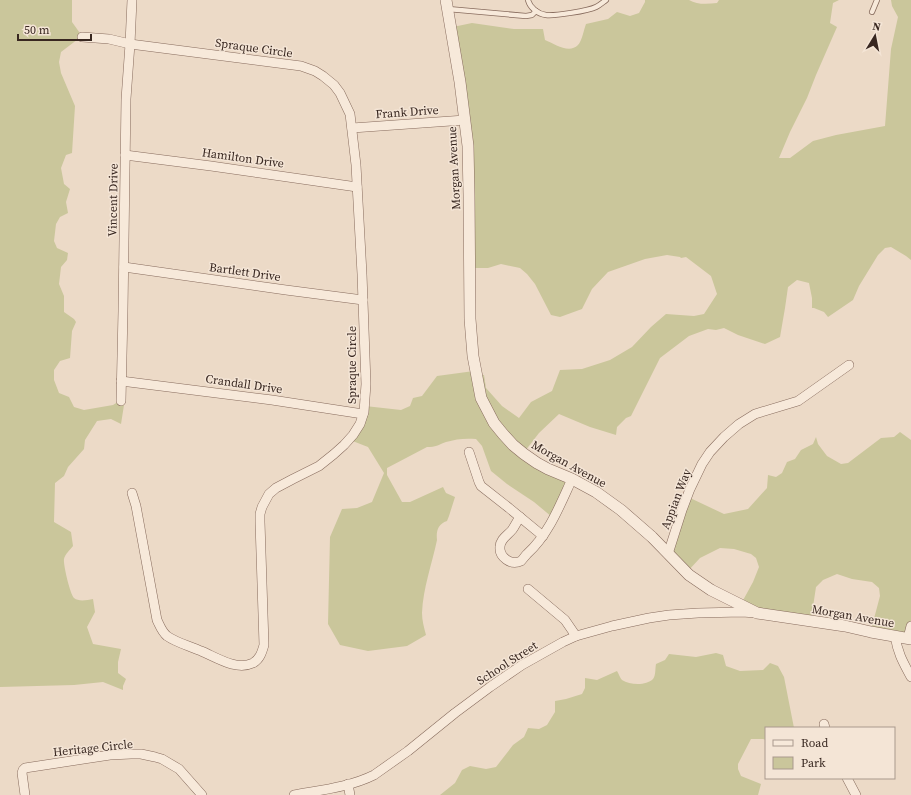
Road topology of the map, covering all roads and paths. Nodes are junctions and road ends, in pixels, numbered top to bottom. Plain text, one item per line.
1 (132, 0) edge
2 (528, 0) edge
3 (606, 0) edge
4 (877, 0) edge
5 (447, 4) edge
6 (536, 11) junction
7 (872, 12) dead end
8 (82, 37) dead end
9 (130, 44) junction
10 (465, 120) junction
11 (352, 128) junction
12 (125, 155) junction
13 (357, 186) junction
14 (124, 267) junction
15 (363, 300) junction
16 (849, 365) dead end
17 (122, 381) junction
18 (121, 401) dead end
19 (363, 414) junction
20 (469, 452) dead end
21 (572, 478) junction
22 (132, 493) dead end
23 (520, 517) junction
24 (543, 536) junction
25 (668, 554) junction
26 (528, 589) dead end
27 (757, 613) junction
28 (911, 626) edge
29 (576, 636) junction
30 (895, 636) junction
31 (910, 638) edge
32 (911, 677) edge
33 (848, 779) edge
34 (348, 784) junction
35 (25, 795) edge
36 (202, 795) edge
37 (294, 795) edge
38 (350, 795) edge
39 (856, 795) edge

1 - 9 street, Vincent Drive
2 - 6 lane
3 - 6 lane
4 - 7 lane
5 - 6 lane
5 - 10 street, Morgan Avenue
8 - 9 street, Spraque Circle
9 - 11 street, Spraque Circle
9 - 12 street, Vincent Drive
10 - 11 street, Frank Drive
10 - 21 street, Morgan Avenue
11 - 13 street, Spraque Circle
12 - 13 street, Hamilton Drive
12 - 14 street, Vincent Drive
13 - 15 street, Spraque Circle
14 - 15 street, Bartlett Drive
14 - 17 street, Vincent Drive
15 - 19 street, Spraque Circle
16 - 25 street, Appian Way
17 - 18 street, Vincent Drive
17 - 19 street, Crandall Drive
19 - 22 street, Spraque Circle
20 - 23 street
21 - 24 street
21 - 25 street, Morgan Avenue
23 - 24 street
23 - 24 street
25 - 27 street, Morgan Avenue
26 - 29 street
27 - 29 street, School Street
27 - 30 street, Morgan Avenue
28 - 31 street
29 - 34 street, School Street
30 - 31 street, Morgan Avenue
30 - 32 street
33 - 39 street
34 - 37 street, School Street
34 - 38 street
35 - 36 street, Heritage Circle

